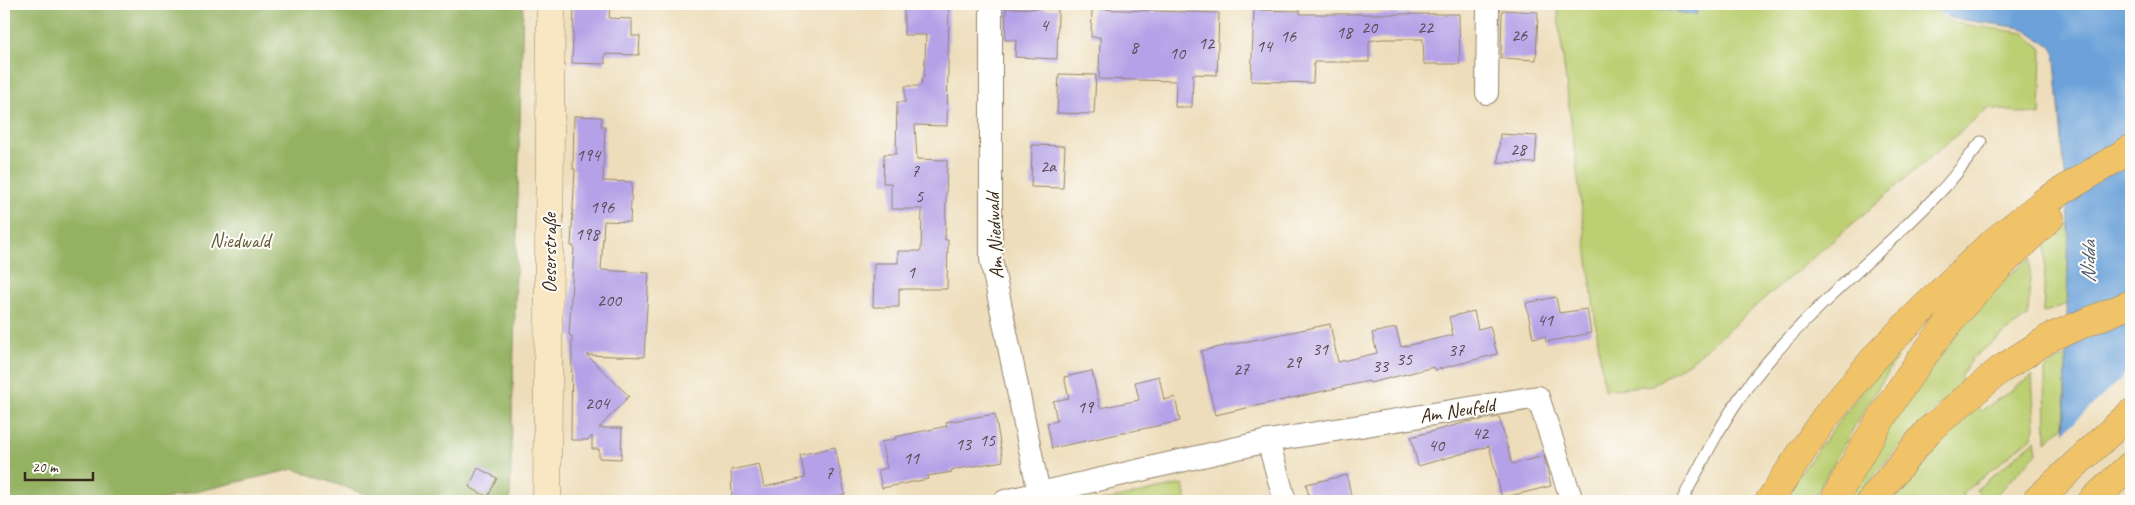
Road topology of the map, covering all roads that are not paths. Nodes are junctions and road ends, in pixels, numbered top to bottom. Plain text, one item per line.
1 (551, 4) edge
2 (991, 4) edge
3 (1488, 4) edge
4 (1487, 93) dead end
5 (1981, 142) dead end
6 (2131, 149) edge
7 (1994, 256) junction
8 (2131, 304) edge
9 (2131, 413) edge
10 (1268, 441) junction
11 (2131, 465) edge
12 (1039, 494) junction
13 (547, 501) edge
14 (1005, 501) edge
15 (1285, 501) edge
16 (1572, 501) edge
17 (1682, 501) edge
18 (1769, 501) edge
19 (1834, 501) edge
20 (1871, 501) edge
21 (2036, 501) edge
22 (2092, 501) edge

1 - 13 street, Oeserstraße
2 - 12 street, Am Niedwald
3 - 4 street
5 - 17 lane
6 - 7 highway
7 - 18 highway
7 - 19 highway
8 - 20 highway
9 - 21 highway
10 - 12 street, Am Neufeld
10 - 15 street
10 - 16 street, Am Neufeld
11 - 22 highway
12 - 14 street, Am Neufeld

